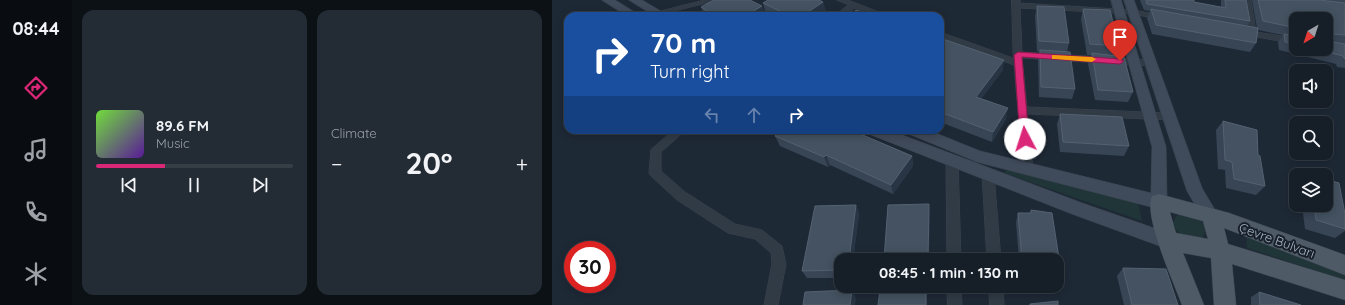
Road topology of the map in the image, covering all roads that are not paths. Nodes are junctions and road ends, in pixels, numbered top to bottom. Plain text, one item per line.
1 (607, 0) edge
2 (634, 0) edge
3 (715, 0) edge
4 (841, 0) edge
5 (1247, 0) edge
6 (1016, 2) edge
7 (854, 5) junction
8 (1124, 6) edge
9 (628, 12) edge
10 (656, 12) edge
11 (672, 12) edge
12 (844, 12) edge
13 (874, 12) edge
14 (1170, 19) edge
15 (1237, 31) edge
16 (1252, 33) junction
17 (944, 36) edge
18 (1289, 40) edge
19 (1018, 59) junction
20 (1135, 62) junction
21 (1150, 63) junction
22 (1022, 110) junction
23 (1150, 116) junction
24 (1168, 117) junction
25 (676, 134) edge
26 (884, 134) edge
27 (924, 134) edge
28 (952, 160) junction
29 (1027, 169) junction
30 (988, 174) junction
31 (1159, 202) junction
32 (1210, 215) junction
33 (1168, 241) junction
34 (1220, 251) junction
35 (954, 253) edge
36 (994, 253) edge
37 (1345, 265) edge
38 (1345, 290) edge
39 (954, 293) edge
40 (996, 293) edge
41 (771, 305) edge
42 (955, 305) edge
43 (997, 305) edge
44 (1193, 305) edge
45 (1225, 305) edge

1 - 9 main road
2 - 10 main road
3 - 11 street
4 - 7 street
5 - 16 street
6 - 8 street
6 - 19 street
7 - 12 street
7 - 13 street
8 - 14 street
8 - 20 main road
8 - 21 main road
15 - 16 street
16 - 18 street
17 - 19 street
19 - 20 street
19 - 22 street
20 - 21 street
20 - 23 main road
21 - 24 main road
22 - 23 street
22 - 29 street
23 - 24 street
23 - 31 main road
24 - 32 main road
25 - 41 street
26 - 28 main road
27 - 29 main road
28 - 30 main road
28 - 35 street
29 - 31 main road
30 - 33 main road
30 - 36 street
31 - 32 main road, Çevre Bulvarı
31 - 33 main road
32 - 34 main road
32 - 37 main road, Çevre Bulvarı
33 - 34 main road, Çevre Bulvarı
33 - 44 main road
34 - 38 main road, Çevre Bulvarı
34 - 45 main road
39 - 42 street
40 - 43 street

